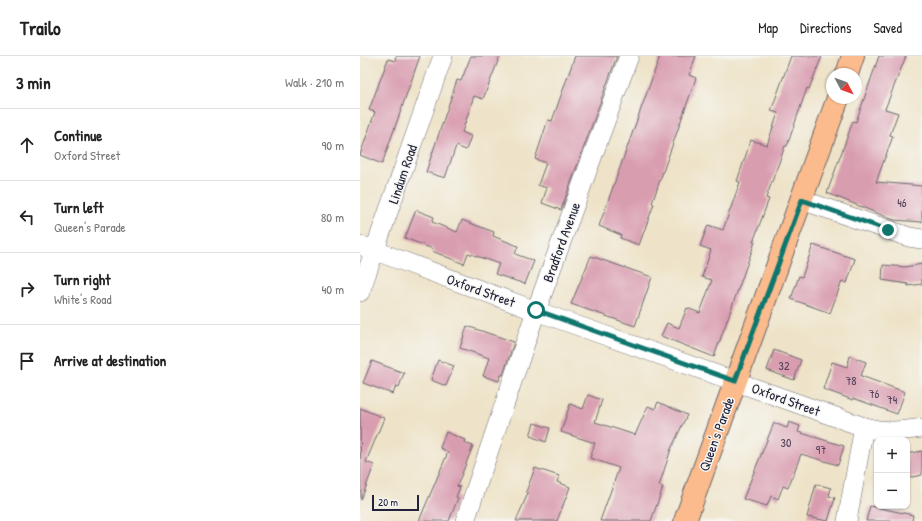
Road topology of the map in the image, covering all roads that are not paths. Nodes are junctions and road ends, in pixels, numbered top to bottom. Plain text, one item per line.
1 (443, 56) edge
2 (628, 56) edge
3 (853, 56) edge
4 (849, 68) edge
5 (836, 104) edge
6 (802, 200) junction
7 (922, 239) edge
8 (367, 248) edge
9 (360, 292) edge
10 (536, 310) junction
11 (735, 381) junction
12 (864, 427) junction
13 (922, 428) edge
14 (465, 521) edge
15 (684, 521) edge
16 (847, 521) edge

1 - 8 street, Lindum Road
2 - 10 street, Bradford Avenue
3 - 4 main road
5 - 6 main road, Queen's Parade
6 - 7 street
6 - 11 main road, Queen's Parade
8 - 9 street, Lindum Road
8 - 10 street, Oxford Street
10 - 11 street, Oxford Street
10 - 14 street, Bradford Avenue
11 - 12 street, Oxford Street
11 - 15 main road, Queen's Parade
12 - 13 street, Oxford Street
12 - 16 street

